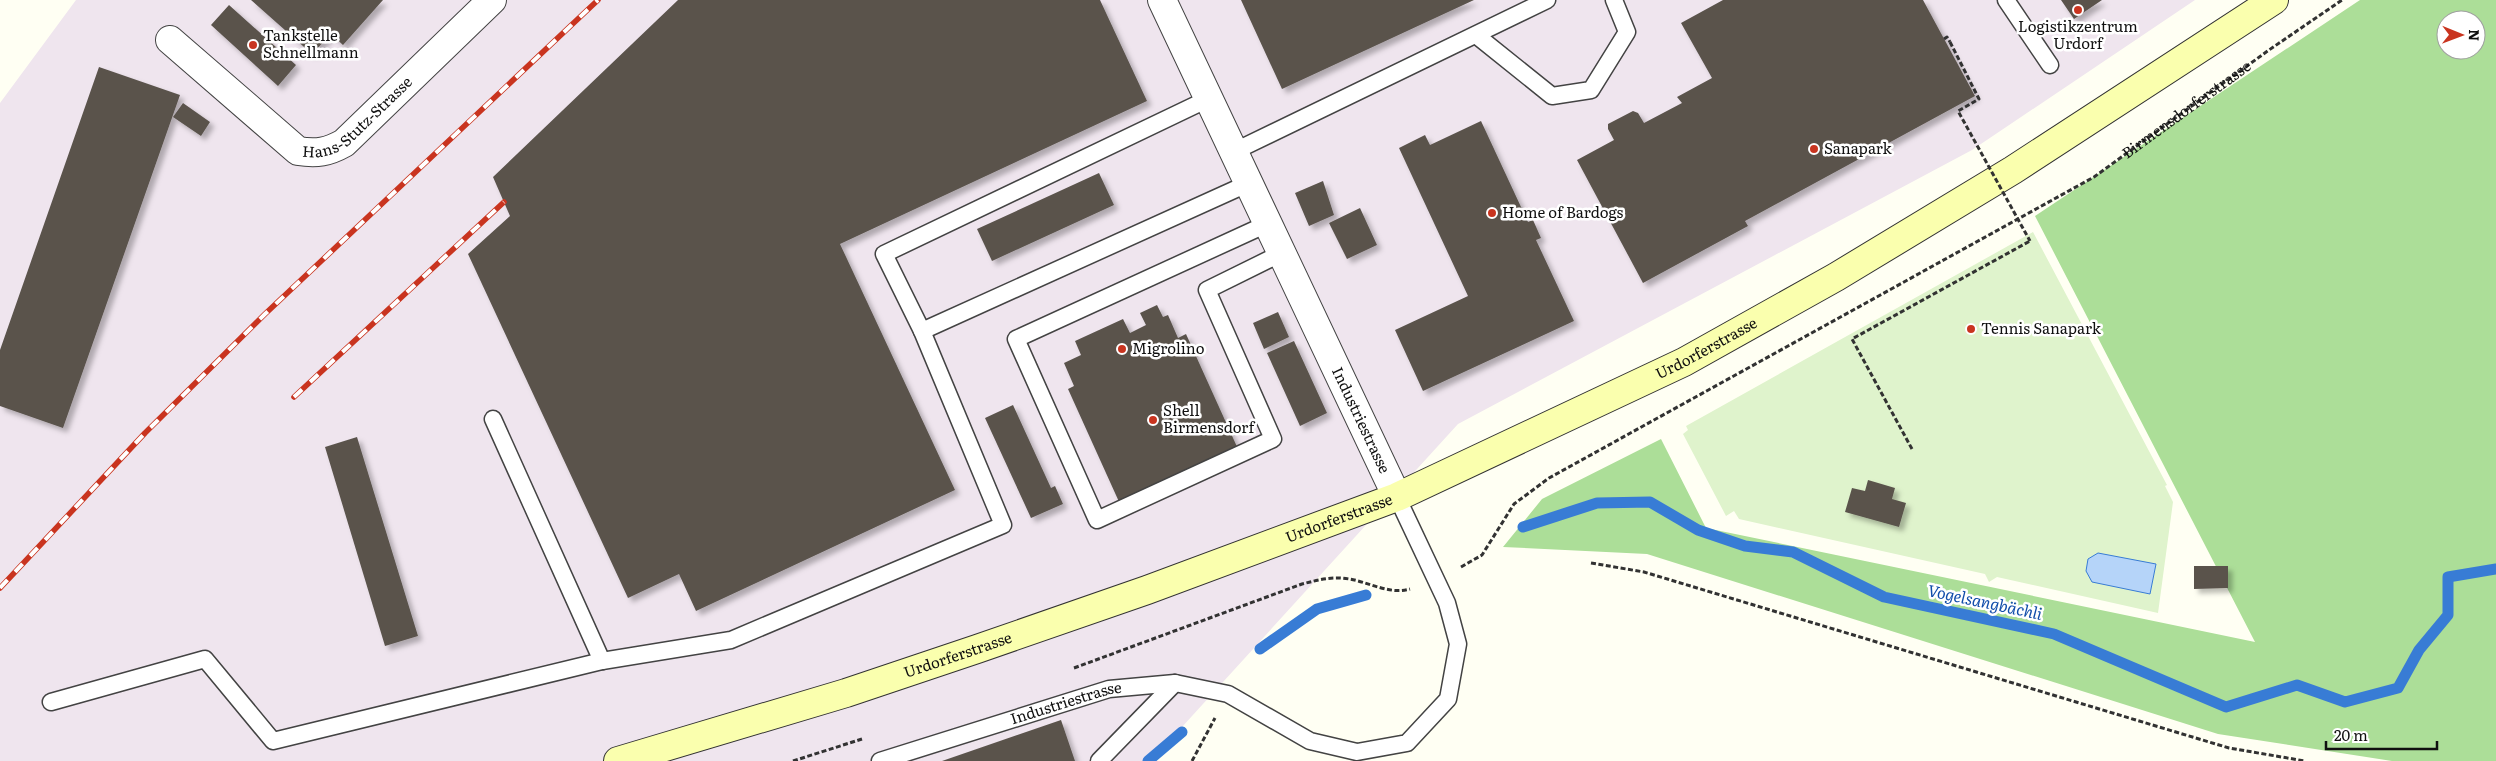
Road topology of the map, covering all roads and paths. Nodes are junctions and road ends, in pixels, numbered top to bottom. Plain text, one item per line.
1 (492, 0) edge
2 (1162, 0) edge
3 (1547, 0) edge
4 (1614, 0) edge
5 (2006, 0) edge
6 (2274, 0) edge
7 (2342, 0) edge
8 (1476, 35) junction
9 (1944, 39) dead end
10 (170, 40) dead end
11 (2050, 65) dead end
12 (1208, 99) junction
13 (1233, 152) junction
14 (1248, 184) junction
15 (1267, 224) junction
16 (1280, 254) junction
17 (922, 332) junction
18 (493, 419) dead end
19 (1912, 449) dead end
20 (1397, 497) junction
21 (1591, 563) dead end
22 (1466, 564) dead end
23 (1411, 589) dead end
24 (602, 661) junction
25 (1072, 669) dead end
26 (1175, 683) junction
27 (1228, 694) junction
28 (51, 702) dead end
29 (871, 736) dead end
30 (618, 761) edge
31 (793, 761) edge
32 (880, 761) edge
33 (1099, 761) edge
34 (1192, 761) edge
35 (2305, 761) edge

1 - 10 street, Hans-Stutz-Strasse
2 - 12 street, Industriestrasse
3 - 8 lane
4 - 8 lane
5 - 11 lane
6 - 20 main road, Urdorferstrasse
7 - 22 path, Birmensdorferstrasse
8 - 13 lane
9 - 19 path, bridge
12 - 13 street, Industriestrasse
12 - 17 lane
13 - 14 street, Industriestrasse
14 - 15 street, Industriestrasse
14 - 17 lane
15 - 16 street, Industriestrasse
15 - 16 lane
16 - 20 street, Industriestrasse
17 - 24 lane
18 - 24 lane
20 - 27 lane, Industriestrasse
20 - 30 main road, Urdorferstrasse
21 - 35 path
23 - 25 path
24 - 28 lane
26 - 27 lane, Industriestrasse
26 - 32 lane, Industriestrasse
26 - 33 lane
27 - 34 path
29 - 31 path

